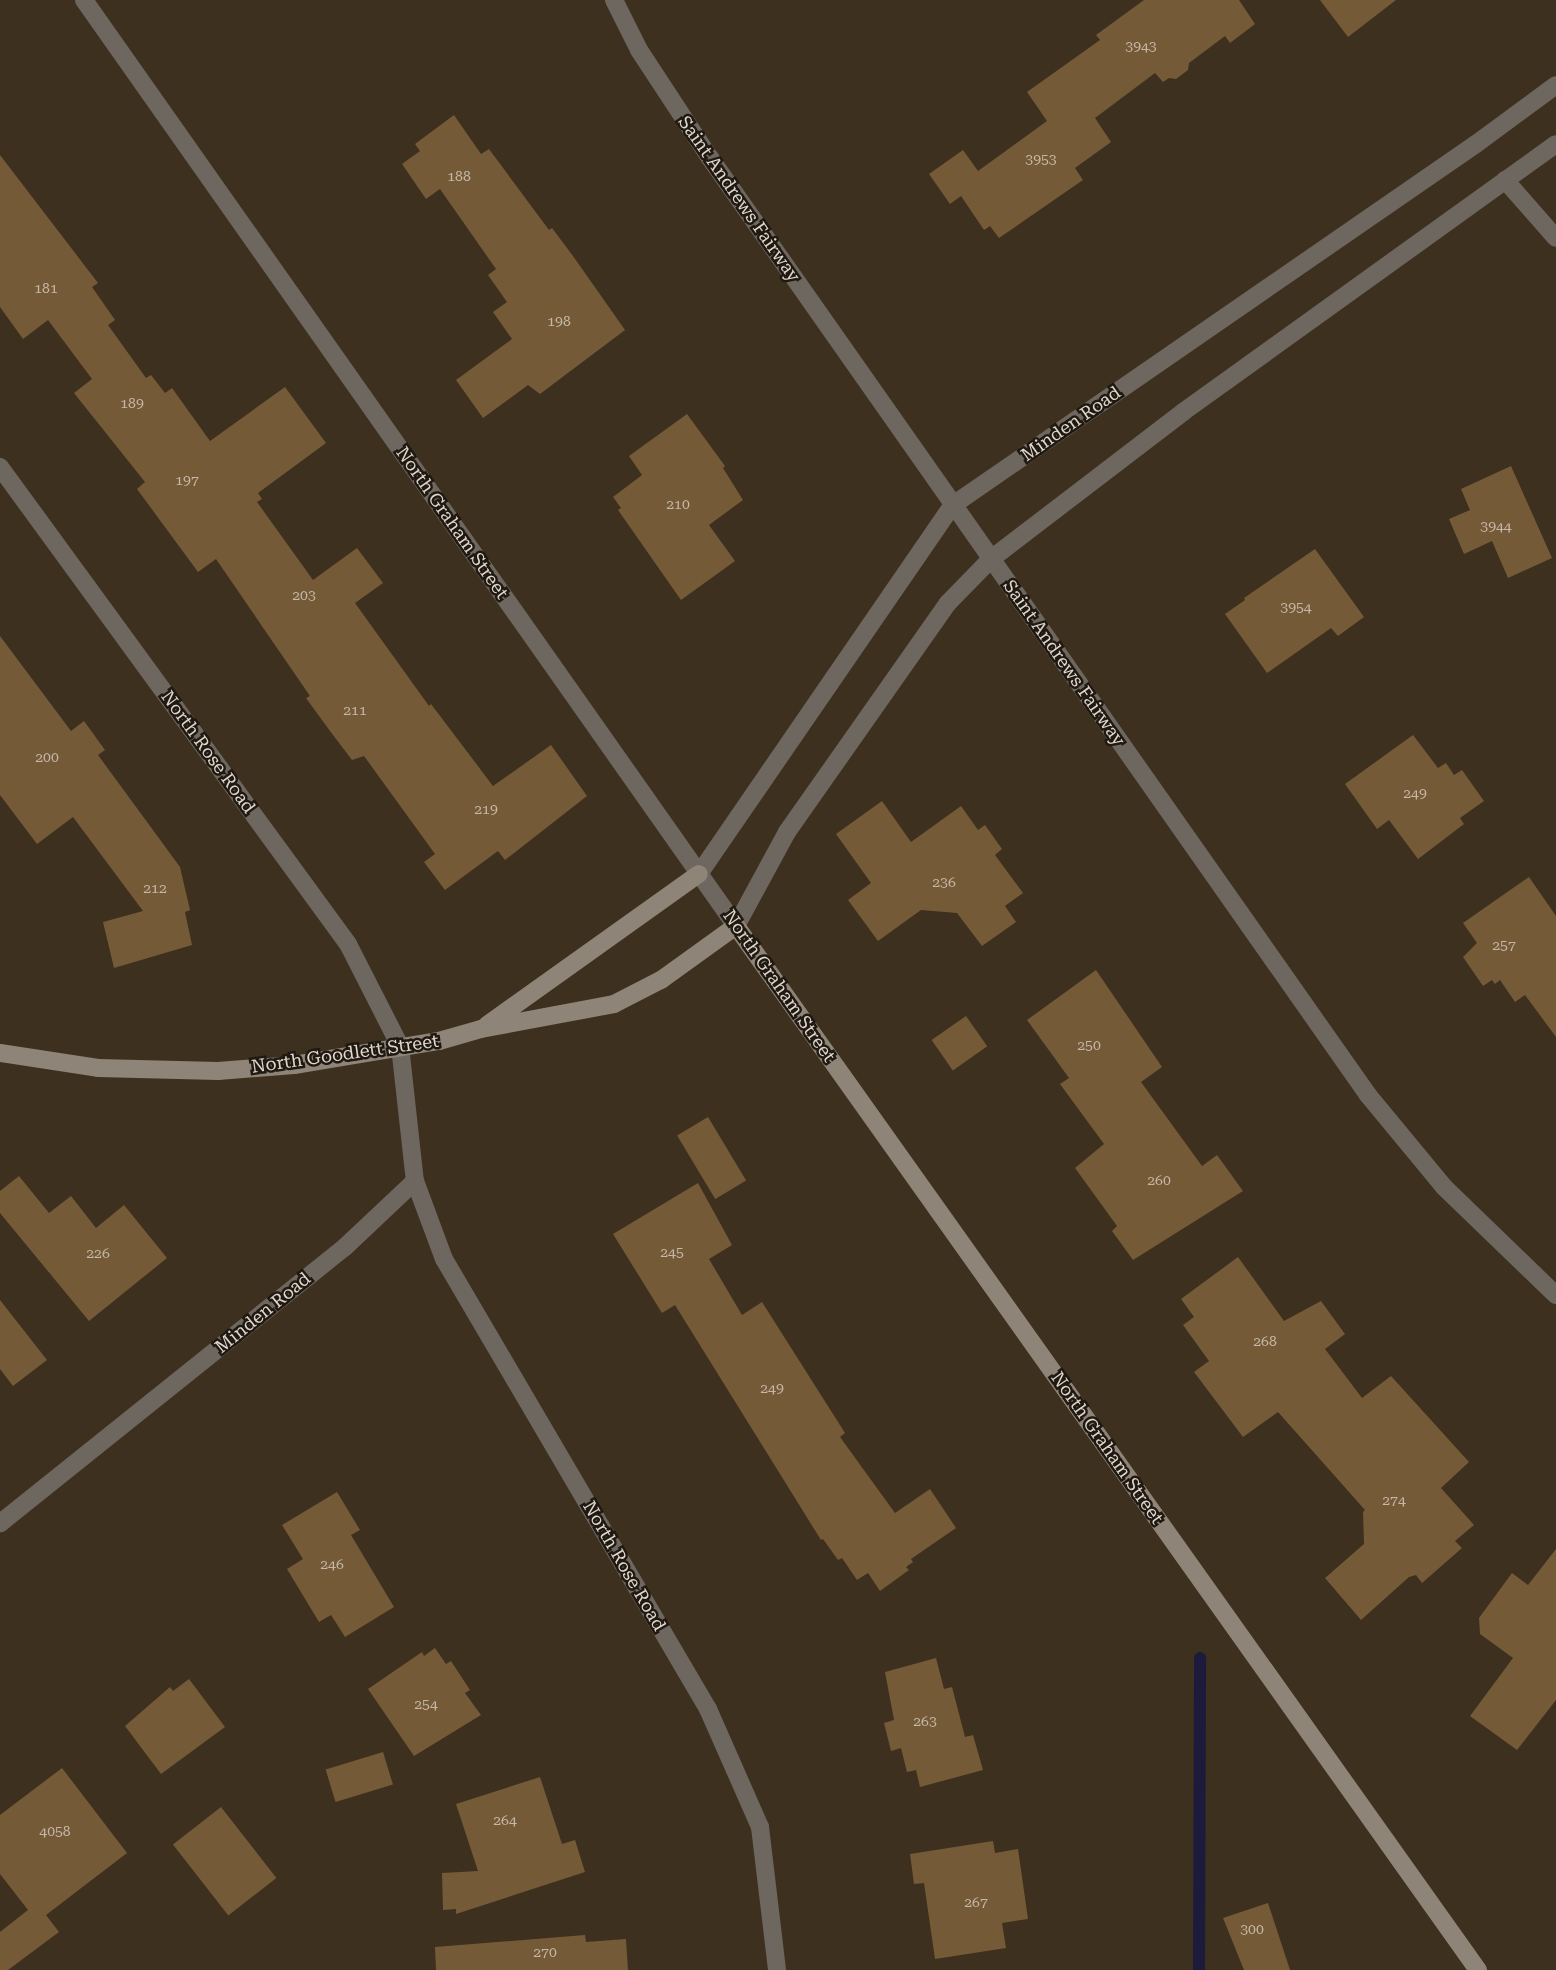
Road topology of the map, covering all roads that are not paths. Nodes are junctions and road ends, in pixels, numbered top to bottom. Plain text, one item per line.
1 (84, 0) edge
2 (614, 0) edge
3 (1556, 85) edge
4 (1556, 144) edge
5 (1506, 180) junction
6 (1556, 238) edge
7 (0, 467) edge
8 (953, 505) junction
9 (991, 559) junction
10 (699, 874) junction
11 (736, 926) junction
12 (481, 1029) junction
13 (400, 1046) junction
14 (0, 1053) edge
15 (415, 1181) junction
16 (1556, 1295) edge
17 (0, 1522) edge
18 (777, 1970) edge
19 (1478, 1970) edge

1 - 10 street, North Graham Street
2 - 8 street, Saint Andrews Fairway
3 - 8 street, Minden Road
4 - 5 street
5 - 6 street
5 - 9 street
7 - 13 street, North Rose Road
8 - 9 street, Saint Andrews Fairway
8 - 10 street, Minden Road
9 - 11 street
9 - 16 street, Saint Andrews Fairway
10 - 11 street, North Graham Street
10 - 12 main road, North Goodlett Street
11 - 12 main road, North Goodlett Street
11 - 19 main road, North Graham Street
12 - 13 main road, North Goodlett Street
13 - 14 main road, North Goodlett Street
13 - 15 street
15 - 17 street, Minden Road
15 - 18 street, North Rose Road

